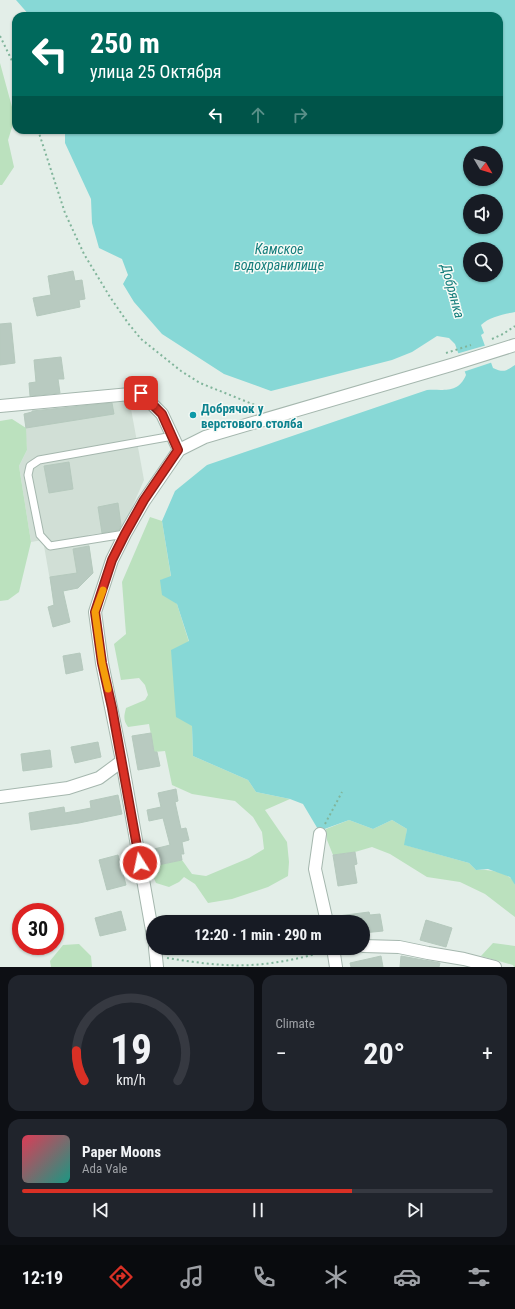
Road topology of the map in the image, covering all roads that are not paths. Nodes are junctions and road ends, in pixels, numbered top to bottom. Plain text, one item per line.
1 (515, 345) edge
2 (0, 406) edge
3 (173, 436) junction
4 (178, 450) junction
5 (125, 534) junction
6 (122, 761) junction
7 (0, 797) edge
8 (320, 834) road end
9 (149, 915) edge
10 (325, 915) edge
11 (370, 946) edge
12 (336, 955) edge
13 (336, 967) edge
14 (495, 967) edge

1 - 4 street
2 - 3 street
3 - 4 street
3 - 5 lane
4 - 5 street
5 - 6 street
6 - 7 street
6 - 9 street
8 - 10 street
11 - 14 street
12 - 13 street

